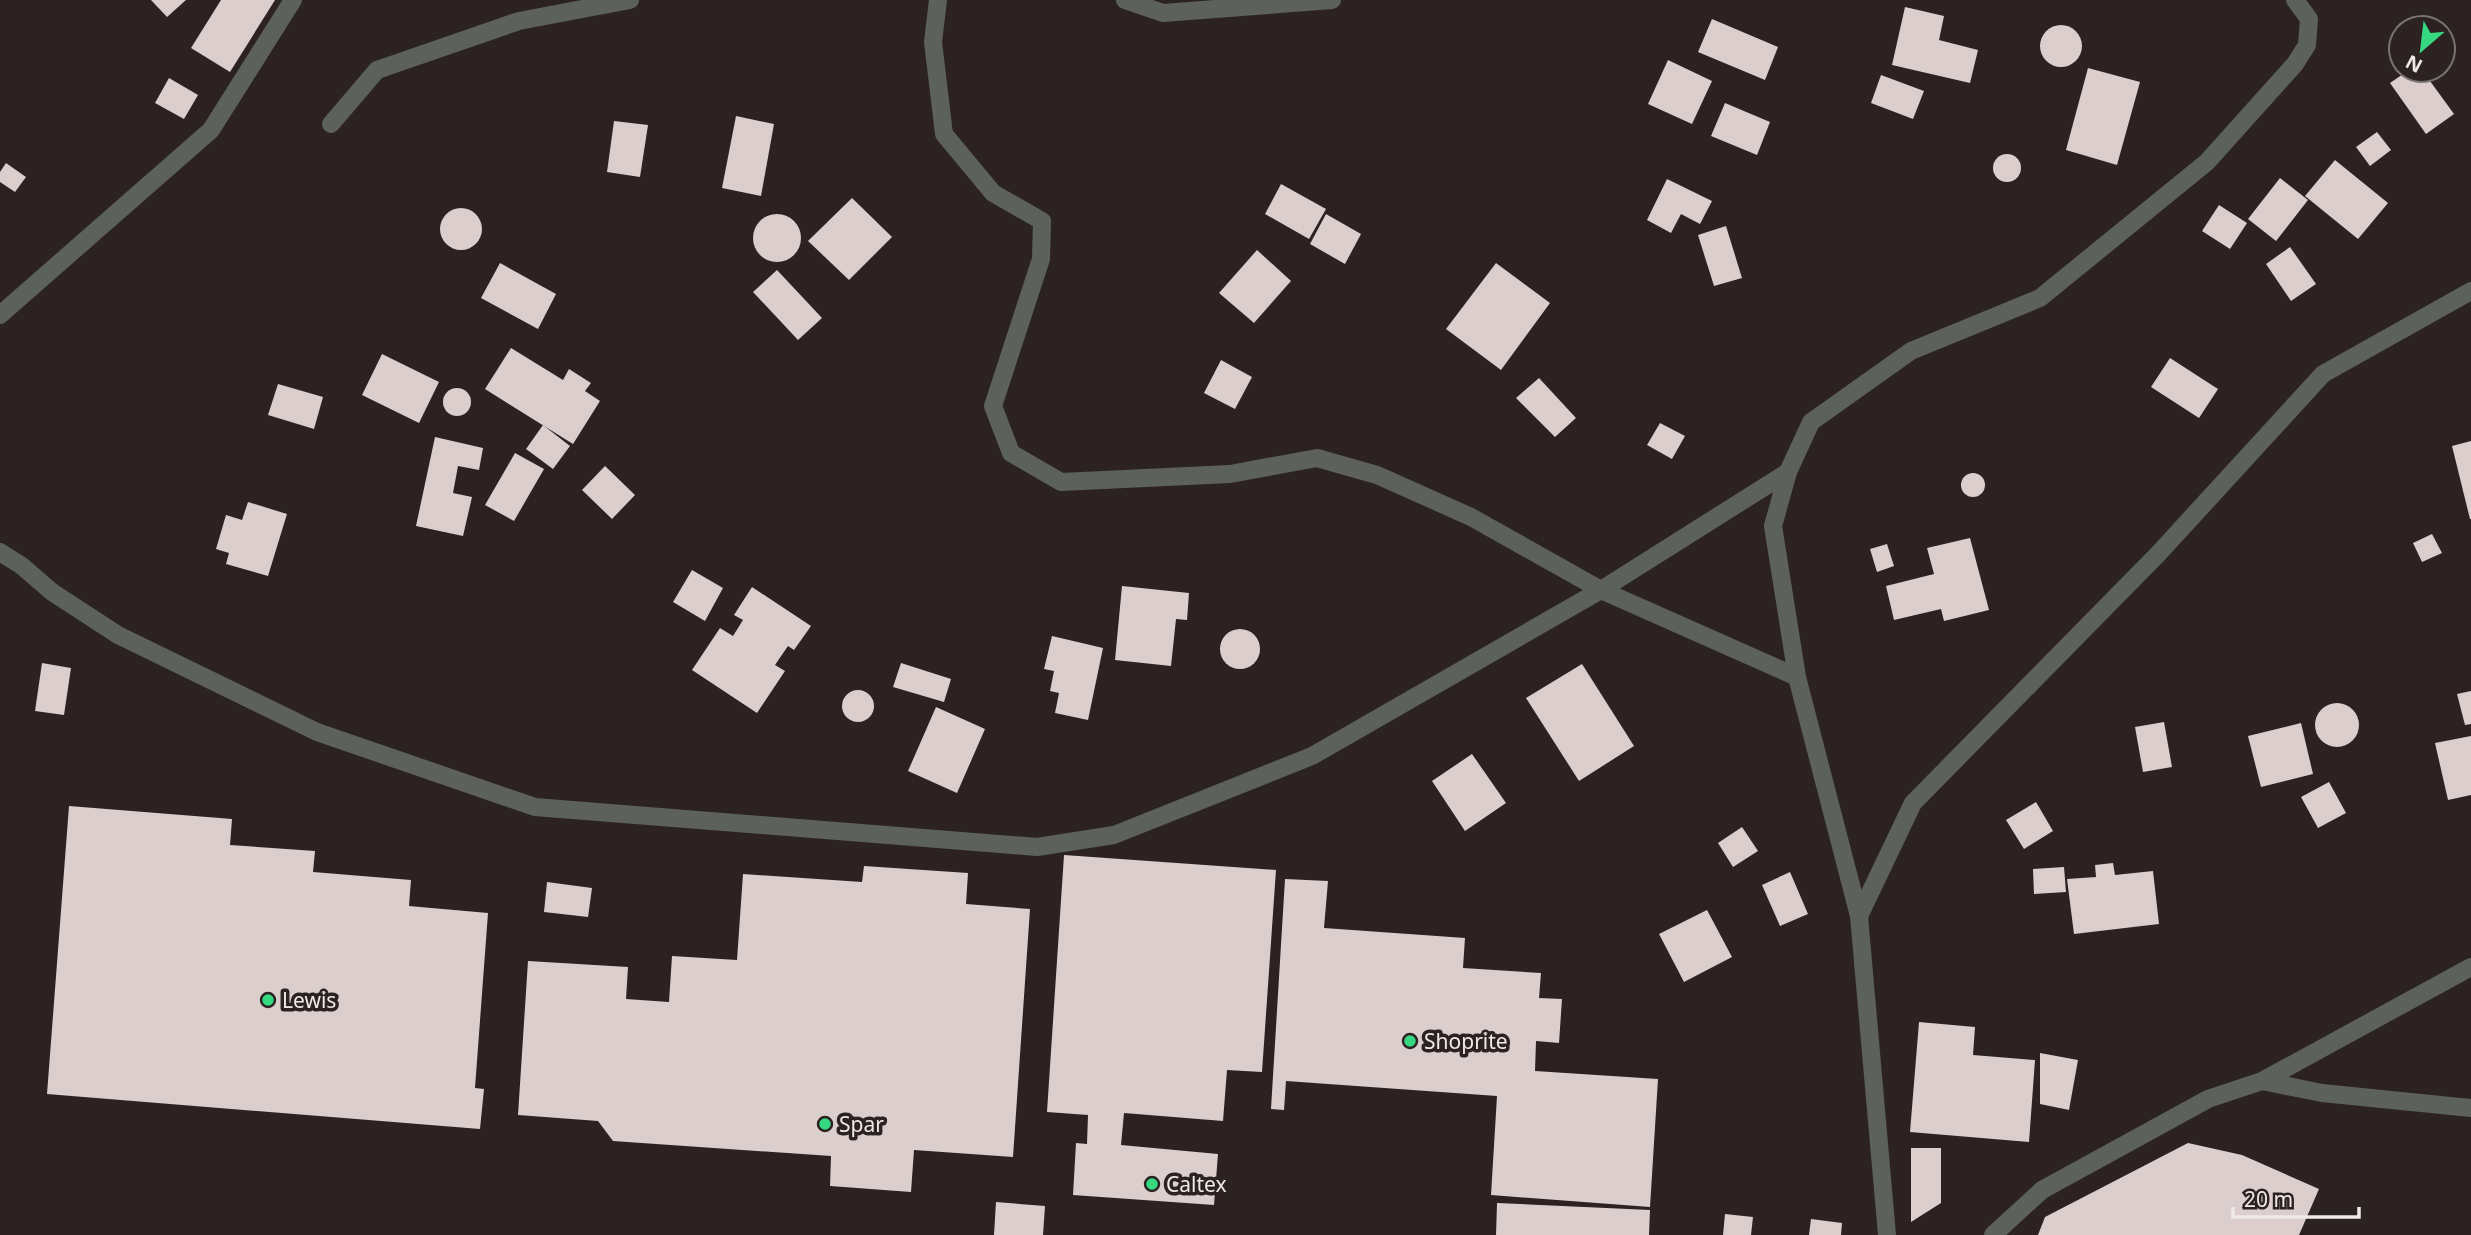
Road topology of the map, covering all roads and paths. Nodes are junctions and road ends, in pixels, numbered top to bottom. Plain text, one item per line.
1 (293, 0) edge
2 (630, 0) edge
3 (938, 0) edge
4 (1125, 0) edge
5 (1332, 0) edge
6 (2295, 0) edge
7 (1204, 5) edge
8 (331, 124) dead end
9 (2471, 291) edge
10 (0, 315) edge
11 (1788, 472) junction
12 (0, 552) edge
13 (1601, 590) junction
14 (1797, 677) junction
15 (1859, 916) junction
16 (2471, 967) edge
17 (2262, 1081) junction
18 (2471, 1108) edge
19 (1887, 1235) edge
20 (1993, 1235) edge

1 - 10 street
2 - 8 street
3 - 13 street
4 - 7 street
5 - 7 street
6 - 11 street
9 - 15 street
11 - 13 street
11 - 14 street
12 - 13 street
13 - 14 street
14 - 15 street
15 - 19 street
16 - 17 street
17 - 18 street
17 - 20 street

